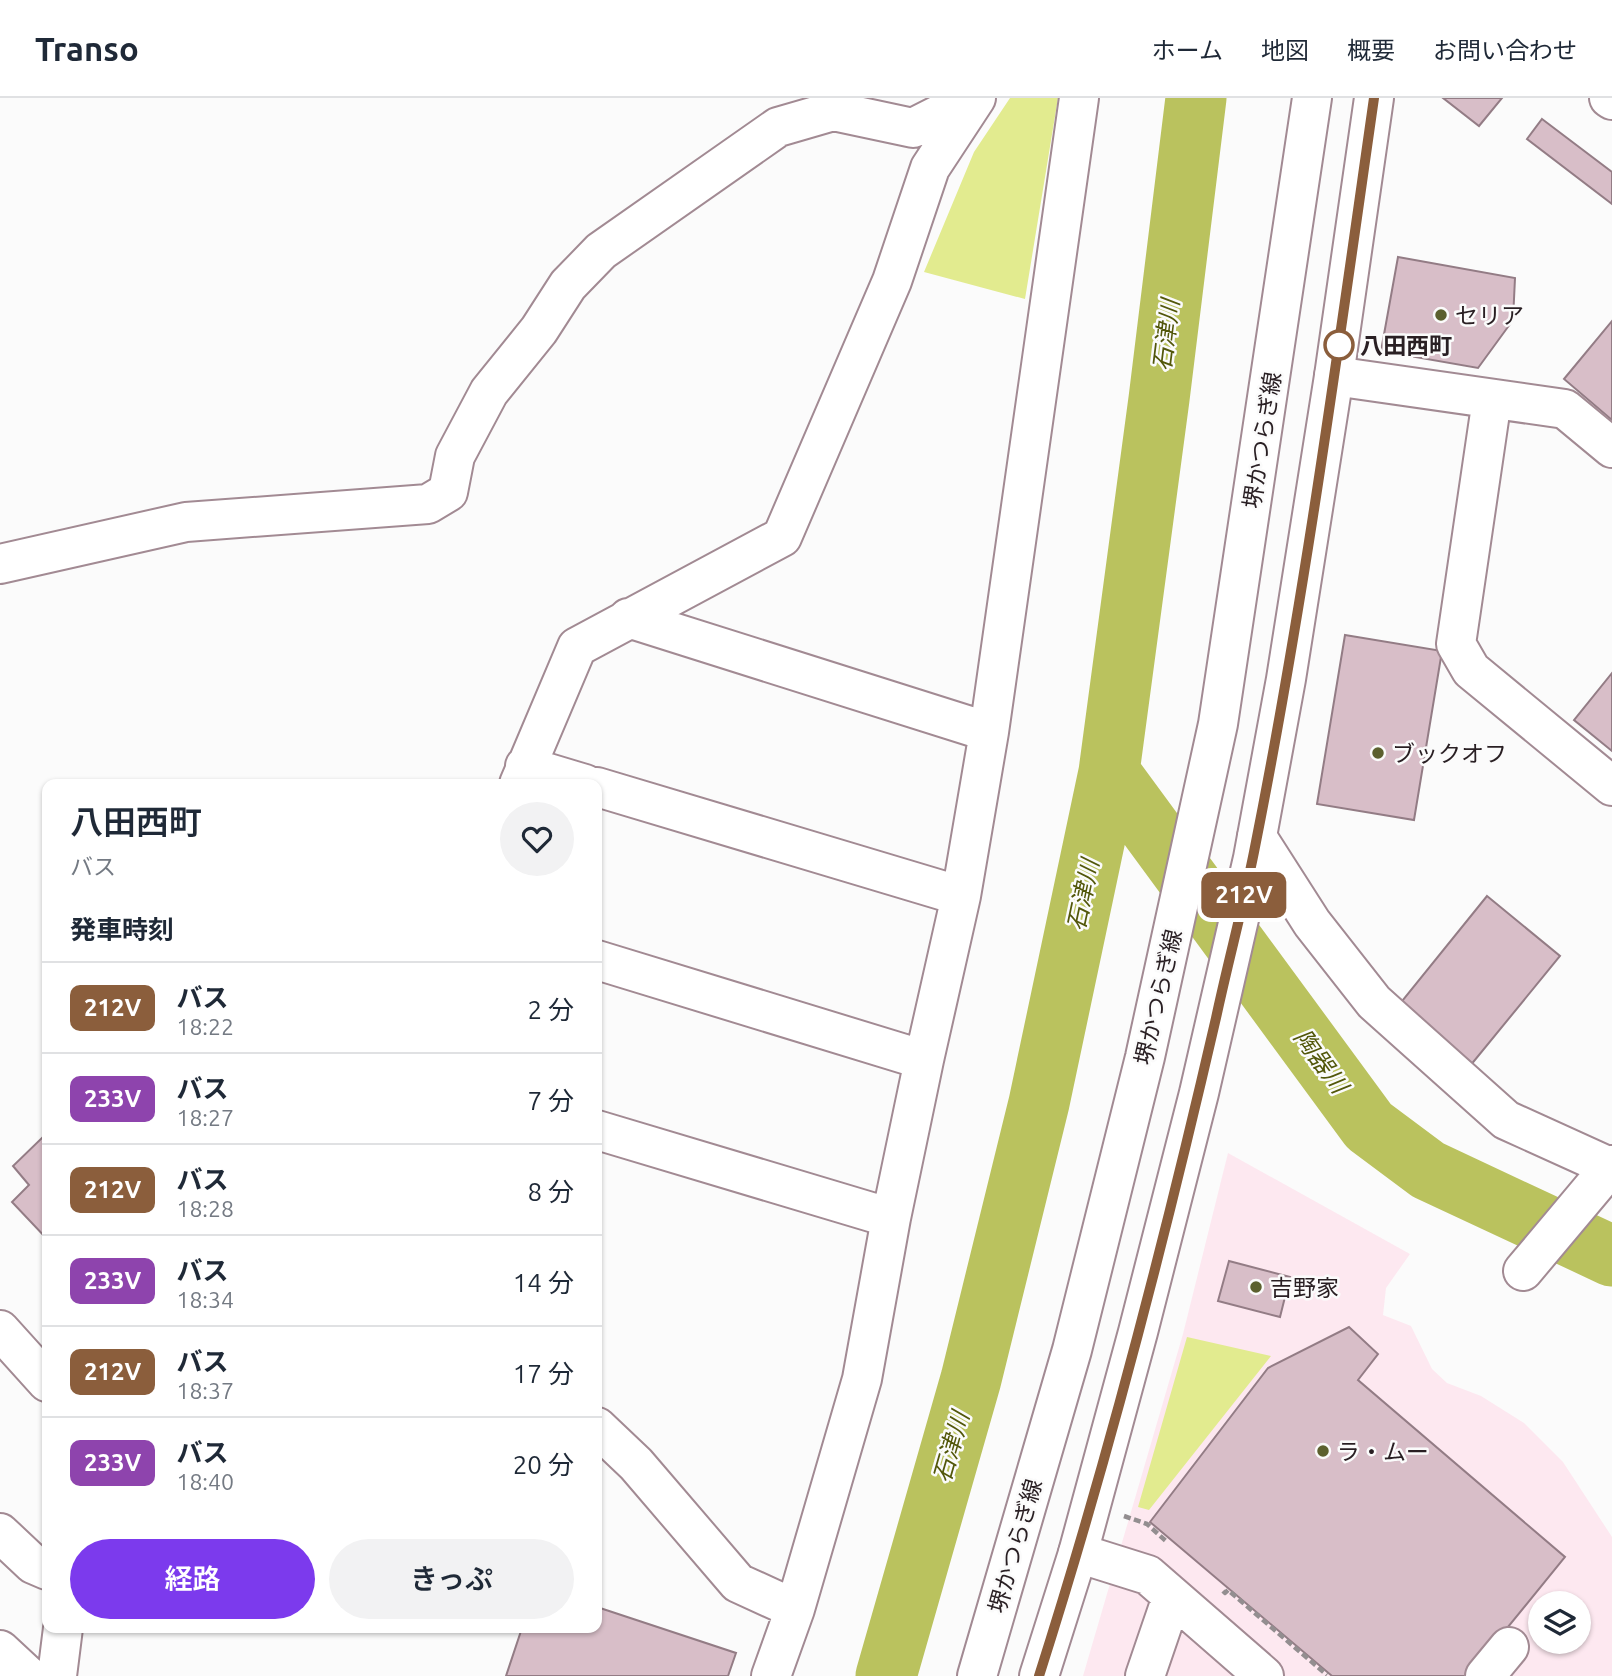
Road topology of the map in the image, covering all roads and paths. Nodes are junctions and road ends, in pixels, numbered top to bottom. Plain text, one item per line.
1 (974, 98) edge
2 (1079, 98) edge
3 (1312, 98) edge
4 (1374, 98) edge
5 (1334, 376) junction
6 (1492, 400) junction
7 (1612, 448) edge
8 (0, 564) edge
9 (628, 618) junction
10 (989, 732) junction
11 (522, 775) edge
12 (550, 779) edge
13 (1612, 786) edge
14 (602, 789) edge
15 (1255, 847) junction
16 (961, 896) junction
17 (602, 962) edge
18 (923, 1060) junction
19 (602, 1131) edge
20 (1607, 1171) edge
21 (891, 1218) junction
22 (1523, 1271) dead end
23 (0, 1330) edge
24 (42, 1376) edge
25 (602, 1432) edge
26 (0, 1533) edge
27 (1078, 1553) junction
28 (42, 1568) edge
29 (1172, 1597) junction
30 (794, 1609) junction
31 (63, 1633) edge
32 (1509, 1647) dead end
33 (0, 1650) edge
34 (28, 1676) edge
35 (57, 1676) edge
36 (771, 1676) edge
37 (977, 1676) edge
38 (1039, 1676) edge
39 (1145, 1676) edge
40 (1264, 1676) edge
41 (1485, 1676) edge

1 - 8 street
1 - 9 street
2 - 10 street
3 - 37 street, 堺かつらぎ線
4 - 5 street
5 - 6 street
5 - 15 street
6 - 7 street
6 - 13 street
9 - 10 street
9 - 11 street
10 - 16 street
11 - 12 street
14 - 16 street
15 - 20 street
15 - 27 street
16 - 18 street
17 - 18 street
18 - 21 street
19 - 21 street
20 - 22 street
21 - 30 street
23 - 24 street
25 - 30 street
26 - 28 street
27 - 29 street
27 - 38 street
29 - 39 street
29 - 40 street
30 - 36 street
31 - 35 street
32 - 41 street
33 - 34 street

